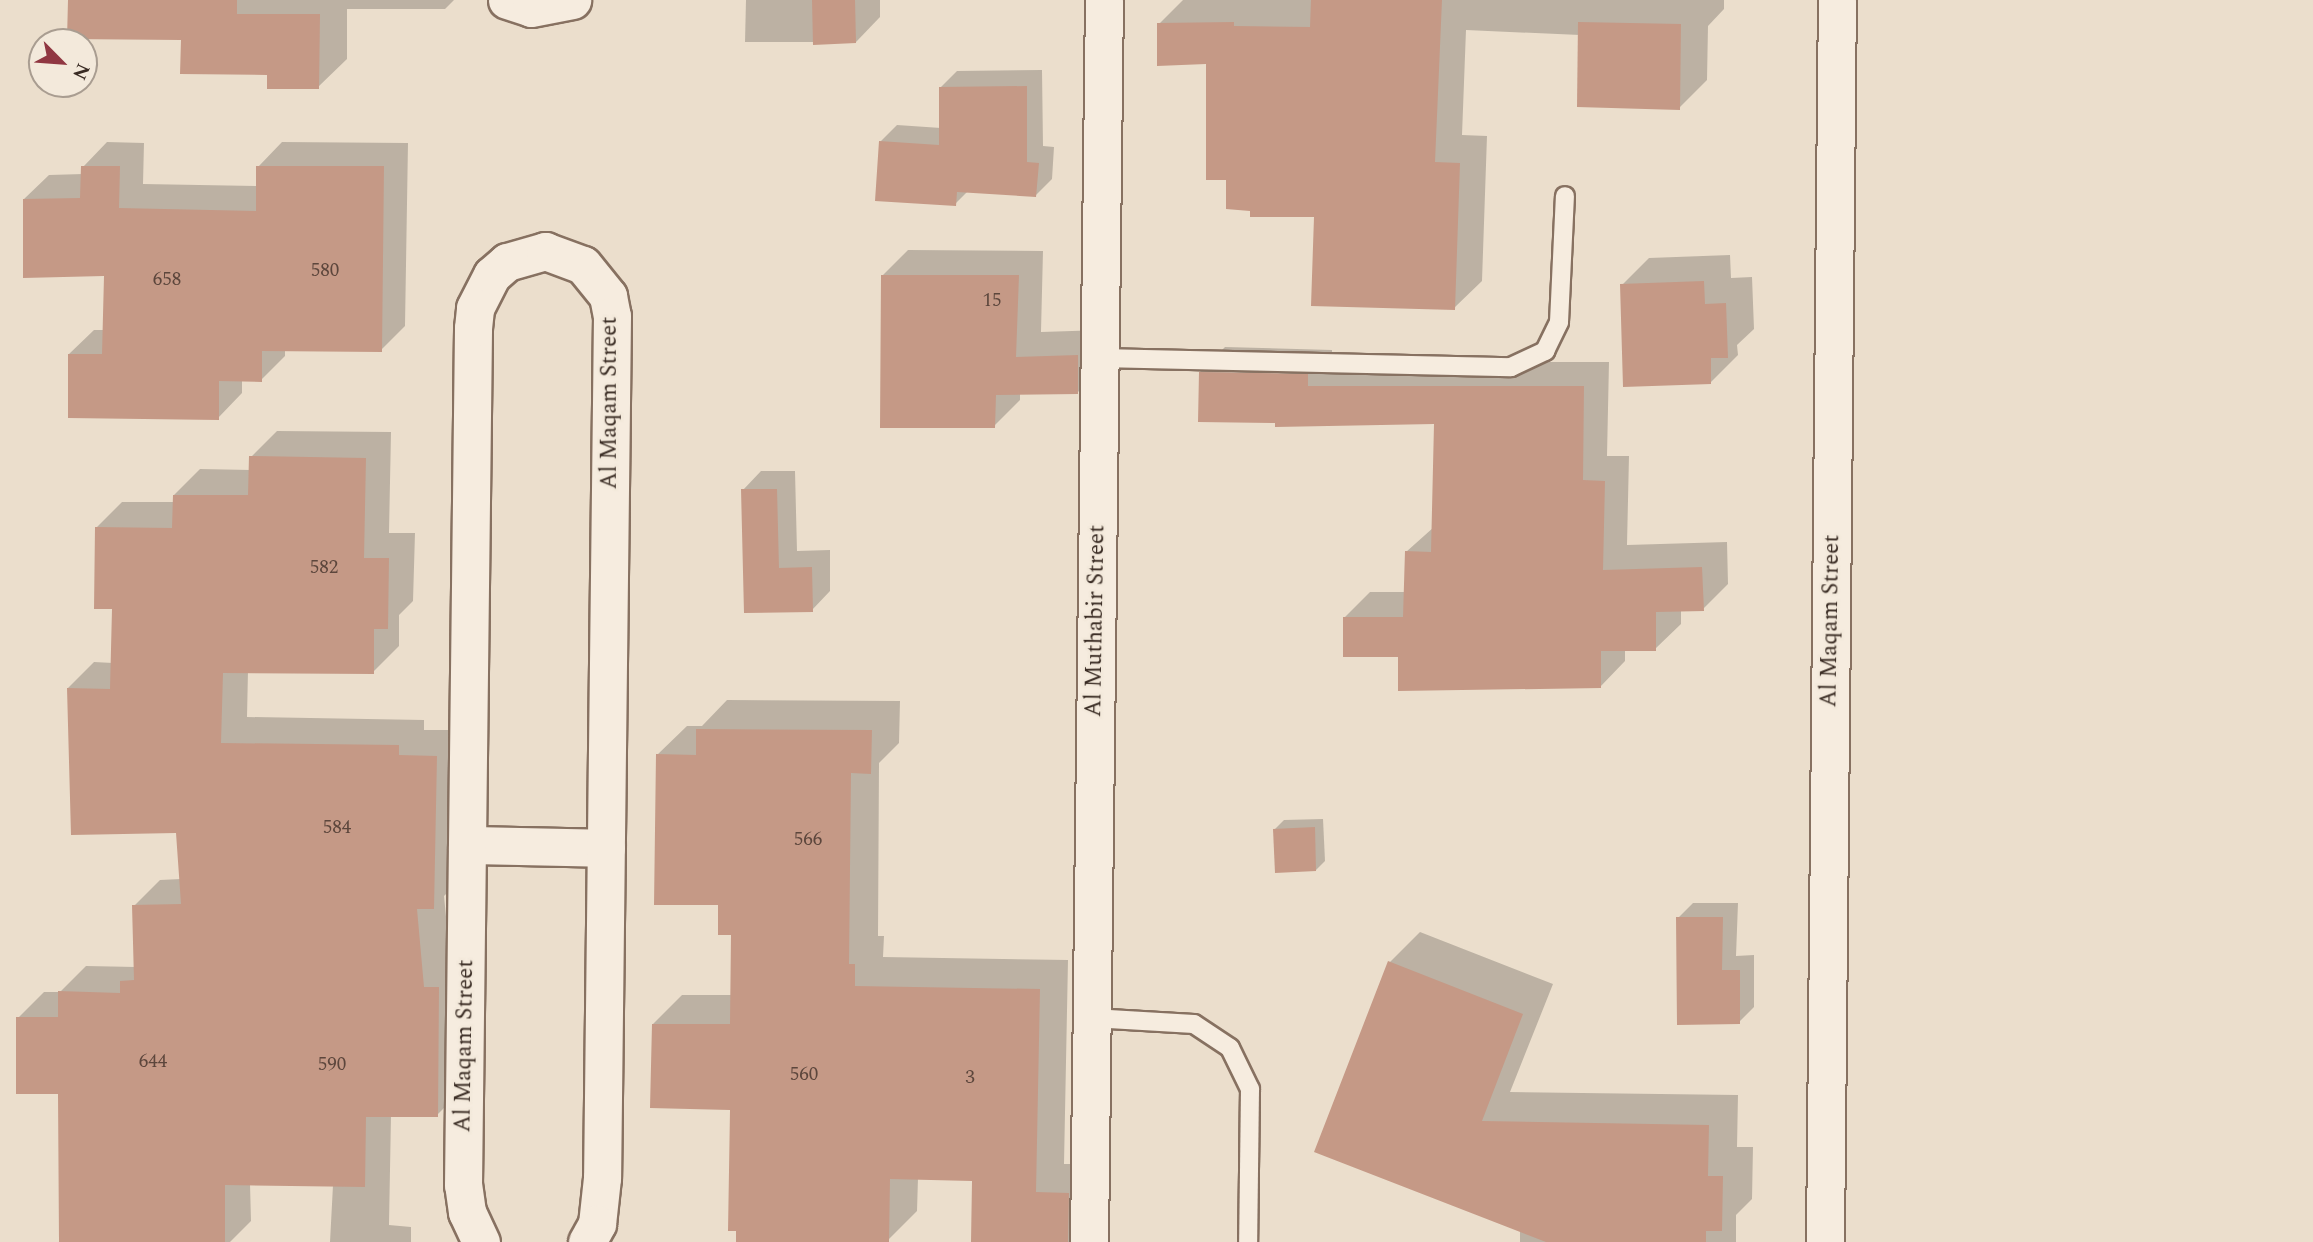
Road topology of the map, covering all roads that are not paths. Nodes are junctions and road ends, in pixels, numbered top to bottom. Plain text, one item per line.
1 (507, 0) edge
2 (572, 0) edge
3 (1104, 0) edge
4 (1837, 0) edge
5 (1565, 196) dead end
6 (1100, 358) junction
7 (467, 845) junction
8 (606, 848) junction
9 (1092, 1018) junction
10 (481, 1242) edge
11 (587, 1242) edge
12 (1089, 1242) edge
13 (1248, 1242) edge
14 (1825, 1242) edge

1 - 2 street
3 - 6 street, Al Muthabir Street
4 - 14 street, Al Maqam Street
5 - 6 lane
6 - 9 street, Al Muthabir Street
7 - 8 street
7 - 8 street, Al Maqam Street
7 - 10 street, Al Maqam Street
8 - 11 street, Al Maqam Street
9 - 12 street, Al Muthabir Street
9 - 13 lane

